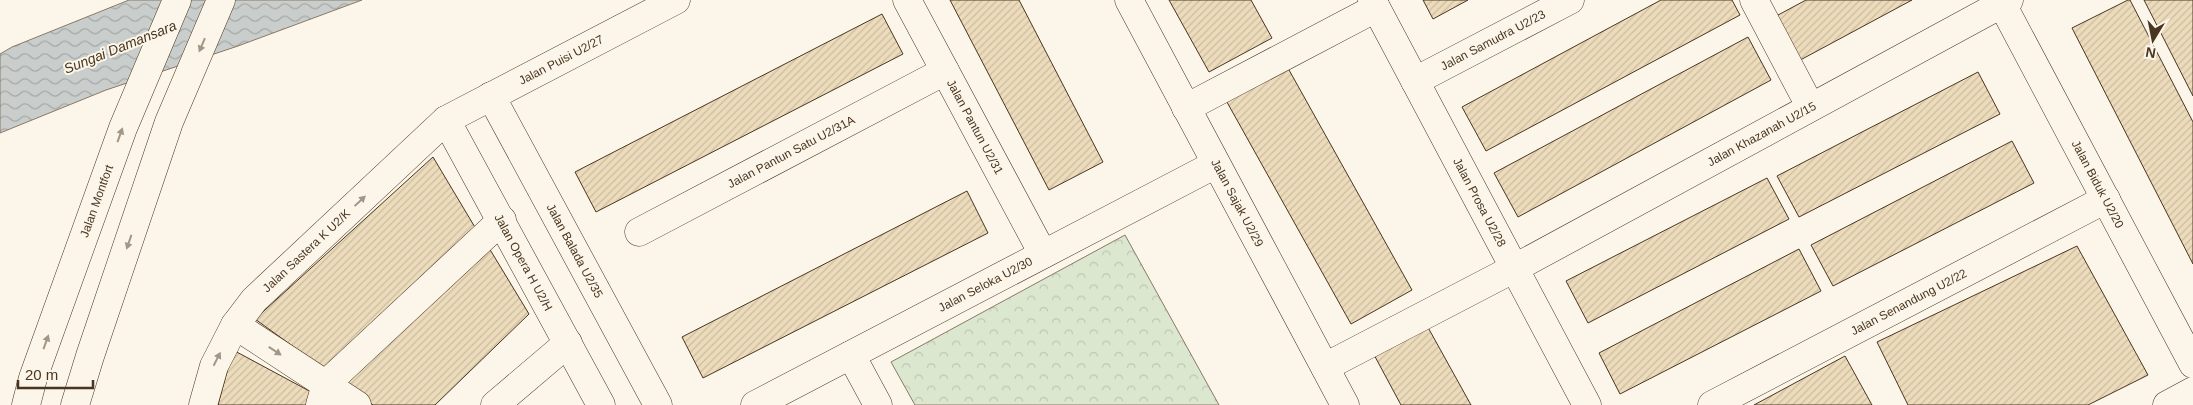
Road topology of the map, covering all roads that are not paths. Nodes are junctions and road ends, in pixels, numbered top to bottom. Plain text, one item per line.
1 (178, 0) edge
2 (221, 0) edge
3 (676, 0) edge
4 (907, 0) edge
5 (1129, 0) edge
6 (1570, 0) edge
7 (1754, 0) edge
8 (2006, 2) edge
9 (1374, 4) edge
10 (945, 71) junction
11 (1415, 81) junction
12 (491, 96) junction
13 (1810, 106) junction
14 (1186, 108) junction
15 (446, 120) junction
16 (1216, 164) junction
17 (2106, 199) junction
18 (502, 220) junction
19 (639, 232) dead end
20 (1043, 254) junction
21 (1515, 268) junction
22 (235, 324) junction
23 (568, 343) junction
24 (851, 355) junction
25 (2193, 364) edge
26 (1325, 367) junction
27 (2193, 391) edge
28 (322, 395) edge
29 (26, 405) edge
30 (75, 405) edge
31 (203, 405) edge
32 (357, 405) edge
33 (495, 405) edge
34 (601, 405) edge
35 (658, 405) edge
36 (755, 405) edge
37 (878, 405) edge
38 (1344, 405) edge
39 (1587, 405) edge
40 (1712, 405) edge
41 (2167, 405) edge

29 -> 1 street, Jalan Montfort
2 -> 30 street
3 - 12 street, Jalan Puisi U2/27
4 - 10 street, Jalan Pantun U2/31
5 - 14 street, Jalan Sajak U2/29
6 - 11 street, Jalan Samudra U2/23
7 - 13 street
8 - 13 street, Jalan Khazanah U2/15
8 - 17 street, Jalan Biduk U2/20
9 - 11 street, Jalan Prosa U2/28
9 - 14 street
10 - 19 street, Jalan Pantun Satu U2/31A
10 - 20 street, Jalan Pantun U2/31
11 - 21 street, Jalan Prosa U2/28
12 - 15 street, Jalan Puisi U2/27
12 - 35 street, Jalan Balada U2/35
13 - 21 street, Jalan Khazanah U2/15
14 - 16 street, Jalan Sajak U2/29
15 - 18 street, Jalan Opera H U2/H
22 -> 15 street, Jalan Sastera K U2/K
16 - 20 street, Jalan Seloka U2/30
16 - 26 street, Jalan Sajak U2/29
17 - 25 street, Jalan Biduk U2/20
17 - 40 street, Jalan Senandung U2/22
18 - 23 street, Jalan Opera H U2/H
18 - 28 street
20 - 24 street, Jalan Seloka U2/30
21 - 26 street, Jalan Khazanah U2/15
21 - 39 street, Jalan Prosa U2/28
22 -> 28 street
31 -> 22 street, Jalan Sastera K U2/K
23 - 33 street
23 - 34 street, Jalan Opera H U2/H
24 - 36 street, Jalan Seloka U2/30
24 - 37 street
26 - 38 street, Jalan Sajak U2/29
27 - 41 street
28 - 32 street

